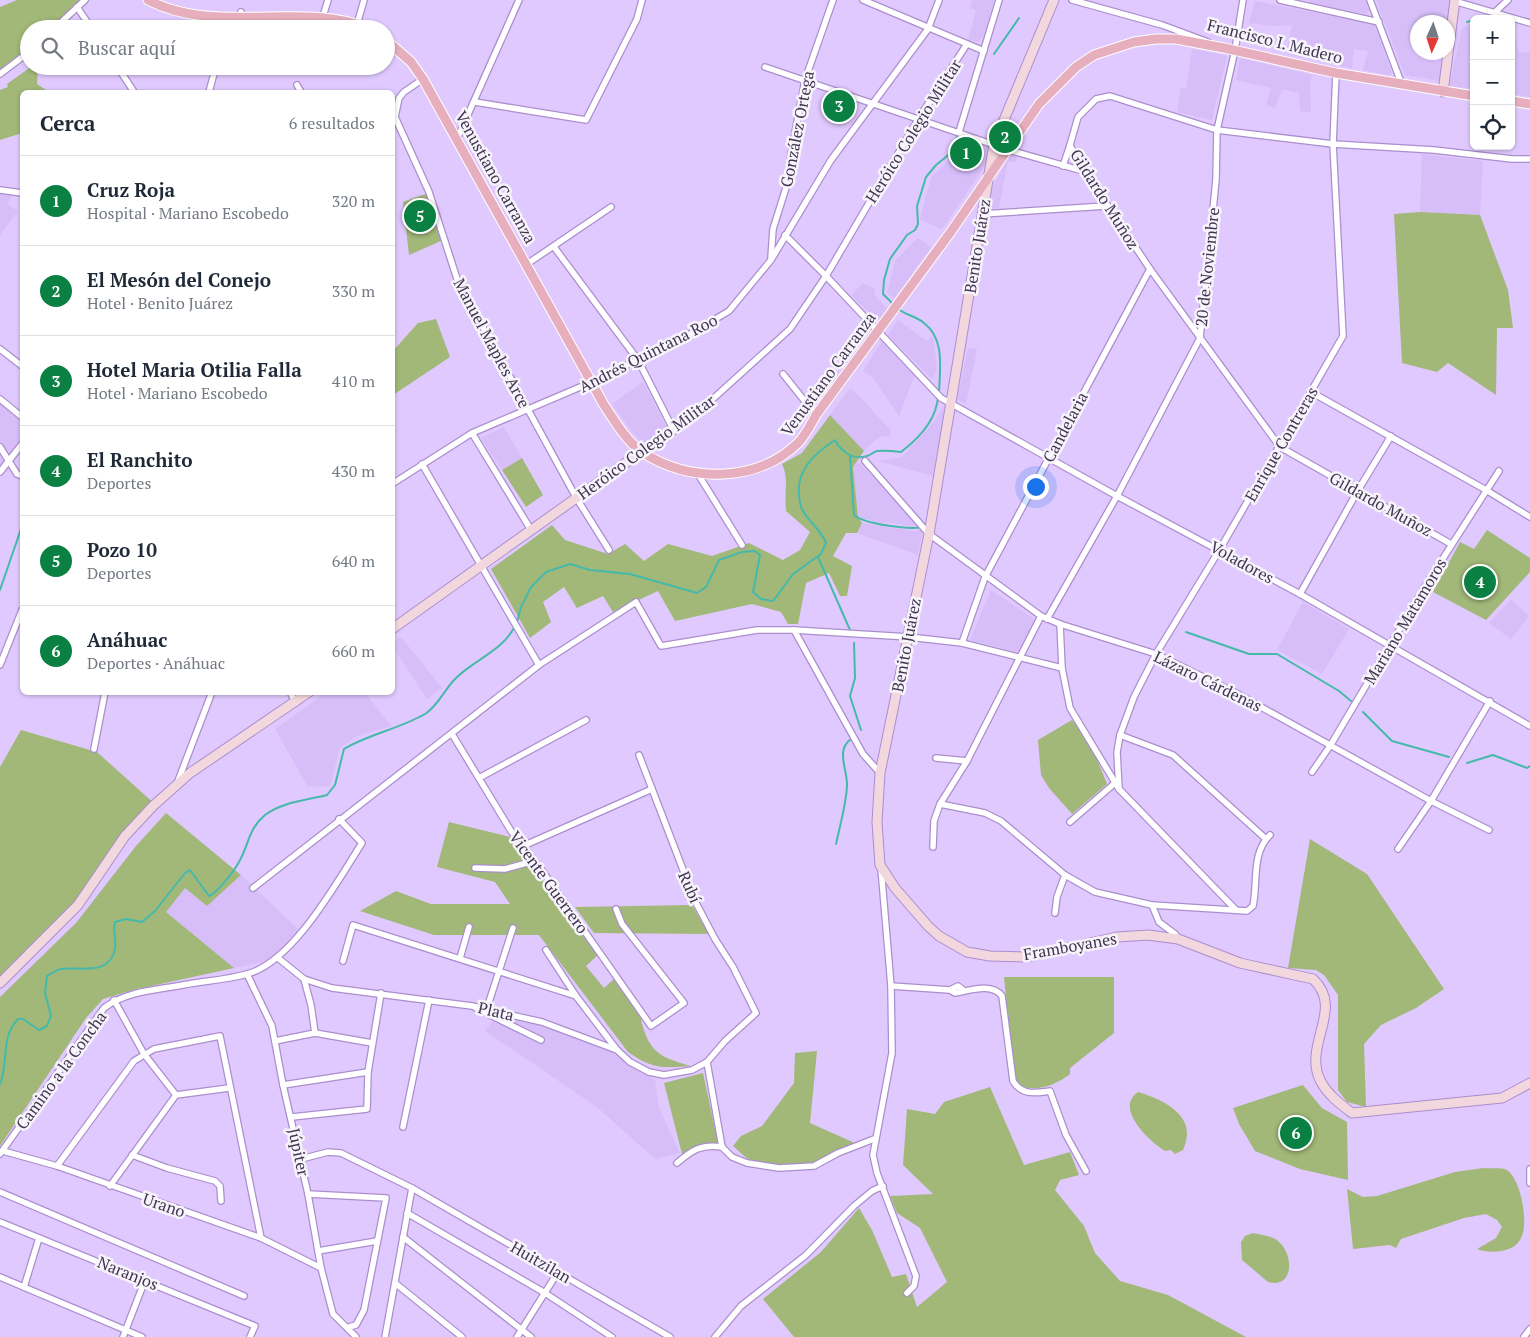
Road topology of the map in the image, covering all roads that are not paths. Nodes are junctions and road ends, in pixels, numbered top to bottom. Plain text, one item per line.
1 (85, 0) edge
2 (148, 0) edge
3 (328, 0) edge
4 (364, 0) edge
5 (519, 0) edge
6 (642, 0) edge
7 (833, 0) edge
8 (863, 0) edge
9 (939, 0) edge
10 (999, 0) edge
11 (1054, 0) edge
12 (1072, 0) edge
13 (1243, 0) edge
14 (1280, 0) edge
15 (1370, 0) edge
16 (1508, 0) edge
17 (1454, 1) edge
18 (77, 7) junction
19 (241, 12) junction
20 (1495, 12) junction
21 (324, 13) junction
22 (63, 20) edge
23 (86, 20) edge
24 (236, 20) edge
25 (354, 20) edge
26 (358, 20) edge
27 (1379, 22) junction
28 (1530, 23) edge
29 (928, 29) junction
30 (967, 44) junction
31 (395, 48) edge
32 (1224, 48) junction
33 (1235, 50) junction
34 (984, 51) junction
35 (20, 59) edge
36 (765, 66) dead end
37 (1336, 73) junction
38 (0, 74) edge
39 (123, 75) edge
40 (214, 75) edge
41 (423, 79) junction
42 (805, 80) junction
43 (297, 85) dead end
44 (1402, 85) junction
45 (133, 90) edge
46 (210, 90) edge
47 (300, 90) edge
48 (1443, 92) junction
49 (1470, 95) edge
50 (475, 102) junction
51 (874, 102) junction
52 (1515, 102) edge
53 (1530, 104) edge
54 (919, 118) junction
55 (1217, 130) junction
56 (959, 132) junction
57 (457, 139) junction
58 (994, 144) junction
59 (1333, 144) junction
60 (1070, 145) junction
61 (1008, 150) junction
62 (1530, 159) edge
63 (1063, 166) junction
64 (1084, 171) junction
65 (988, 176) junction
66 (0, 190) edge
67 (20, 193) edge
68 (1106, 206) junction
69 (611, 207) dead end
70 (966, 208) junction
71 (982, 214) junction
72 (785, 235) junction
73 (554, 247) junction
74 (771, 260) junction
75 (527, 264) junction
76 (1150, 269) junction
77 (826, 276) junction
78 (878, 332) junction
79 (1200, 338) junction
80 (0, 349) edge
81 (638, 360) junction
82 (20, 364) edge
83 (782, 374) dead end
84 (592, 382) junction
85 (1311, 392) junction
86 (0, 398) edge
87 (951, 404) junction
88 (528, 411) junction
89 (20, 415) edge
90 (816, 415) junction
91 (674, 431) junction
92 (472, 433) junction
93 (1391, 436) junction
94 (0, 446) edge
95 (20, 447) edge
96 (1280, 447) junction
97 (642, 452) junction
98 (1048, 457) junction
99 (865, 461) dead end
100 (10, 462) junction
101 (422, 464) junction
102 (1498, 471) dead end
103 (0, 472) edge
104 (698, 474) junction
105 (20, 475) edge
106 (395, 482) edge
107 (1486, 490) junction
108 (1357, 492) junction
109 (1117, 496) junction
110 (577, 499) junction
111 (1530, 517) edge
112 (531, 530) junction
113 (929, 534) junction
114 (1451, 544) junction
115 (742, 545) dead end
116 (1220, 549) junction
117 (609, 550) dead end
118 (480, 566) junction
119 (985, 577) junction
120 (1300, 594) junction
121 (20, 615) edge
122 (1044, 618) junction
123 (1060, 624) junction
124 (395, 627) edge
125 (794, 630) junction
126 (909, 637) junction
127 (962, 643) junction
128 (1391, 644) junction
129 (1156, 654) junction
130 (1020, 659) junction
131 (0, 665) edge
132 (539, 665) junction
133 (1062, 668) junction
134 (104, 695) edge
135 (211, 695) edge
136 (292, 695) edge
137 (305, 695) edge
138 (1490, 701) junction
139 (296, 703) junction
140 (586, 720) dead end
141 (1530, 726) edge
142 (452, 734) junction
143 (1120, 735) junction
144 (1330, 746) junction
145 (94, 749) dead end
146 (639, 755) dead end
147 (936, 758) dead end
148 (967, 762) junction
149 (1312, 772) dead end
150 (880, 773) junction
151 (479, 778) junction
152 (1115, 783) junction
153 (176, 785) junction
154 (652, 789) junction
155 (1120, 789) junction
156 (1431, 801) junction
157 (940, 804) junction
158 (339, 819) junction
159 (1070, 822) dead end
160 (1489, 830) dead end
161 (522, 846) junction
162 (933, 847) dead end
163 (1398, 849) dead end
164 (534, 861) junction
165 (880, 865) junction
166 (475, 868) dead end
167 (1065, 875) junction
168 (252, 888) dead end
169 (1152, 905) junction
170 (616, 909) dead end
171 (1236, 910) junction
172 (1055, 913) dead end
173 (469, 927) dead end
174 (513, 928) dead end
175 (1178, 939) junction
176 (546, 950) dead end
177 (278, 958) junction
178 (460, 958) junction
179 (343, 960) dead end
180 (499, 972) junction
181 (247, 974) junction
182 (304, 979) junction
183 (0, 983) edge
184 (891, 986) junction
185 (381, 993) junction
186 (576, 996) junction
187 (114, 1000) junction
188 (429, 1000) junction
189 (472, 1006) junction
190 (487, 1008) junction
191 (315, 1033) junction
192 (541, 1040) dead end
193 (275, 1041) junction
194 (372, 1044) junction
195 (617, 1050) junction
196 (144, 1054) junction
197 (707, 1062) junction
198 (368, 1072) junction
199 (1530, 1083) edge
200 (283, 1085) junction
201 (229, 1088) junction
202 (176, 1095) junction
203 (292, 1117) junction
204 (403, 1127) dead end
205 (874, 1139) junction
206 (722, 1146) junction
207 (2, 1152) edge
208 (132, 1155) junction
209 (301, 1159) junction
210 (678, 1163) dead end
211 (57, 1166) junction
212 (1530, 1170) edge
213 (1086, 1171) dead end
214 (1530, 1183) edge
215 (110, 1186) junction
216 (883, 1186) junction
217 (412, 1188) junction
218 (0, 1192) edge
219 (308, 1194) junction
220 (221, 1201) dead end
221 (407, 1213) junction
222 (0, 1222) edge
223 (403, 1237) junction
224 (38, 1238) junction
225 (261, 1238) junction
226 (377, 1242) junction
227 (318, 1251) junction
228 (321, 1268) junction
229 (558, 1272) junction
230 (0, 1277) edge
231 (145, 1280) junction
232 (395, 1283) junction
233 (24, 1287) junction
234 (545, 1293) junction
235 (907, 1293) dead end
236 (244, 1296) dead end
237 (349, 1328) junction
238 (1530, 1329) edge
239 (126, 1330) junction
240 (522, 1330) junction
241 (123, 1337) edge
242 (142, 1337) edge
243 (250, 1337) edge
244 (356, 1337) edge
245 (385, 1337) edge
246 (462, 1337) edge
247 (517, 1337) edge
248 (531, 1337) edge
249 (612, 1337) edge
250 (670, 1337) edge
251 (715, 1337) edge
252 (1524, 1337) edge

1 - 18 street
2 - 19 main road
3 - 21 street
4 - 26 street
5 - 50 street
6 - 50 street
7 - 42 street, González Ortega
8 - 29 street
9 - 29 street, Andrés Quintana Roo
10 - 34 street
11 - 58 street, Benito Juárez
12 - 32 street, Francisco I. Madero
13 - 33 street, 20 de Noviembre
14 - 27 street
15 - 27 street
16 - 20 street
17 - 20 street
17 - 48 street
18 - 22 street
18 - 23 street
19 - 21 main road
19 - 24 street
20 - 28 street
21 - 25 main road
27 - 44 street
29 - 30 street
29 - 51 street, Andrés Quintana Roo
30 - 34 street
30 - 54 street, Heróico Colegio Militar
31 - 41 main road, Venustiano Carranza
32 - 33 main road, Francisco I. Madero
32 - 61 main road, Venustiano Carranza
33 - 37 main road, Francisco I. Madero
33 - 55 street, 20 de Noviembre
34 - 56 street
35 - 38 street
36 - 42 street
37 - 44 main road, Francisco I. Madero
37 - 59 street, Enrique Contreras
39 - 45 street
40 - 46 street
41 - 57 main road, Venustiano Carranza
41 - 88 street, Manuel Maples Arce
42 - 51 street
42 - 74 street, González Ortega
43 - 47 street
44 - 48 main road, Francisco I. Madero
48 - 49 main road, Francisco I. Madero
50 - 57 street
51 - 54 street
51 - 72 street, Andrés Quintana Roo
52 - 53 main road
54 - 56 street
54 - 77 street, Heróico Colegio Militar
55 - 59 street, Gildardo Muñoz
55 - 60 street, Gildardo Muñoz
55 - 79 street, 20 de Noviembre
56 - 58 street
57 - 75 main road, Venustiano Carranza
58 - 61 street
58 - 65 street, Benito Juárez
59 - 62 street, Gildardo Muñoz
59 - 85 street, Enrique Contreras
60 - 63 street
60 - 64 street, Gildardo Muñoz
61 - 63 street
61 - 65 main road, Venustiano Carranza
63 - 64 street
64 - 68 street, Gildardo Muñoz
65 - 70 main road, Venustiano Carranza
65 - 71 street, Benito Juárez
66 - 67 street
68 - 71 street
68 - 76 street, Gildardo Muñoz
69 - 73 street
70 - 71 street
70 - 78 main road, Venustiano Carranza
71 - 87 street, Benito Juárez
72 - 74 street, Andrés Quintana Roo
72 - 77 street, Voladores
73 - 75 street
73 - 81 street
74 - 81 street, Andrés Quintana Roo
75 - 84 main road, Venustiano Carranza
76 - 79 street, Gildardo Muñoz
76 - 98 street, Candelaria
77 - 78 street, Voladores
77 - 91 street, Heróico Colegio Militar
78 - 87 street, Voladores
78 - 90 main road, Venustiano Carranza
79 - 96 street, Gildardo Muñoz
79 - 109 street, 20 de Noviembre
80 - 82 street
81 - 84 street, Andrés Quintana Roo
81 - 91 street
83 - 90 street
84 - 88 street, Andrés Quintana Roo
84 - 97 main road, Venustiano Carranza
85 - 93 street
85 - 96 street, Enrique Contreras
86 - 89 street
87 - 98 street, Voladores
87 - 113 street, Benito Juárez
88 - 92 street, Andrés Quintana Roo
88 - 110 street, Manuel Maples Arce
90 - 104 main road, Venustiano Carranza
91 - 97 street, Heróico Colegio Militar
92 - 101 street, Andrés Quintana Roo
92 - 112 street
93 - 107 street
93 - 108 street
94 - 100 street
95 - 100 street
96 - 108 street, Gildardo Muñoz
96 - 116 street, Enrique Contreras
97 - 104 main road, Venustiano Carranza
97 - 110 street, Heróico Colegio Militar
98 - 109 street, Voladores
98 - 119 street, Candelaria
99 - 113 street, Lázaro Cárdenas
100 - 103 street
100 - 105 street
101 - 106 street, Andrés Quintana Roo
101 - 118 street
102 - 107 street, Mariano Matamoros
103 - 105 street
104 - 115 street
107 - 111 street
107 - 114 street, Mariano Matamoros
108 - 114 street, Gildardo Muñoz
108 - 120 street
109 - 116 street, Voladores
109 - 122 street, 20 de Noviembre
110 - 112 street, Heróico Colegio Militar
110 - 117 street, Manuel Maples Arce
112 - 118 street, Heróico Colegio Militar
113 - 119 street, Lázaro Cárdenas
113 - 126 street, Benito Juárez
114 - 128 street, Mariano Matamoros
116 - 120 street, Voladores
116 - 129 street, Enrique Contreras
118 - 124 street, Heróico Colegio Militar
118 - 132 street
119 - 122 street, Lázaro Cárdenas
119 - 127 street, Candelaria
120 - 128 street, Voladores
121 - 131 street
122 - 123 street, Lázaro Cárdenas
122 - 130 street, 20 de Noviembre
123 - 129 street, Lázaro Cárdenas
123 - 133 street
125 - 126 street
125 - 132 street
125 - 150 street
126 - 127 street
126 - 150 street, Benito Juárez
127 - 130 street
128 - 138 street, Voladores
128 - 144 street, Mariano Matamoros
129 - 143 street, Enrique Contreras
129 - 144 street, Lázaro Cárdenas
130 - 133 street
130 - 148 street, 20 de Noviembre
132 - 142 street
133 - 152 street
134 - 145 street
135 - 153 street
136 - 139 street
137 - 139 street
138 - 141 street, Voladores
138 - 156 street
139 - 153 street
140 - 151 street
142 - 151 street, Vicente Guerrero
142 - 158 street
143 - 155 street, Enrique Contreras
143 - 171 street
144 - 149 street, Mariano Matamoros
144 - 156 street, Lázaro Cárdenas
146 - 154 street, Rubí
147 - 148 street
148 - 157 street, 20 de Noviembre
150 - 165 street, Benito Juárez
151 - 161 street, Vicente Guerrero
152 - 155 street
152 - 159 street
153 - 183 street
154 - 161 street
154 - 197 street, Rubí
155 - 171 street
156 - 160 street, Lázaro Cárdenas
156 - 163 street
157 - 162 street, 20 de Noviembre
157 - 167 street
158 - 168 street
158 - 177 street, Camino a la Concha
161 - 164 street, Vicente Guerrero
164 - 166 street
164 - 170 street, Vicente Guerrero
165 - 175 street, Framboyanes
165 - 184 street, Benito Juárez
167 - 169 street
167 - 172 street
169 - 171 street
169 - 175 street
173 - 178 street
174 - 180 street
175 - 199 street, Framboyanes
176 - 186 street
177 - 181 street, Camino a la Concha
177 - 182 street, Plata
178 - 179 street
178 - 180 street
180 - 186 street
180 - 190 street
181 - 187 street, Camino a la Concha
181 - 193 street, Júpiter
182 - 185 street, Plata
182 - 191 street
184 - 205 street, Benito Juárez
184 - 213 street
185 - 188 street, Plata
185 - 194 street
186 - 195 street
187 - 196 street
187 - 207 street, Camino a la Concha
188 - 189 street, Plata
188 - 204 street
189 - 190 street, Plata
189 - 192 street
190 - 195 street, Plata
191 - 193 street
191 - 194 street
193 - 200 street, Júpiter
194 - 198 street
195 - 197 street, Plata
196 - 201 street
196 - 202 street
196 - 211 street
197 - 206 street
198 - 200 street
198 - 203 street
200 - 203 street, Júpiter
201 - 202 street
201 - 225 street
202 - 208 street
203 - 209 street, Júpiter
205 - 206 street
205 - 216 street, Benito Juárez
206 - 210 street
207 - 211 street, Urano
208 - 215 street
208 - 220 street
209 - 217 street, Huitzilan
209 - 219 street, Júpiter
211 - 215 street, Urano
212 - 214 street
215 - 225 street, Urano
216 - 235 street, Benito Juárez
216 - 251 street
217 - 221 street
217 - 229 street, Huitzilan
218 - 236 street
219 - 226 street
219 - 227 street, Júpiter
221 - 223 street
221 - 234 street
222 - 224 street, Naranjos
223 - 232 street
223 - 240 street
224 - 231 street, Naranjos
224 - 233 street
225 - 228 street, Urano
226 - 227 street
226 - 237 street
227 - 228 street, Júpiter
228 - 237 street, Júpiter
229 - 234 street
229 - 250 street, Huitzilan
230 - 233 street
231 - 239 street
231 - 243 street, Naranjos
232 - 245 street
232 - 246 street
233 - 239 street
234 - 240 street
234 - 249 street
237 - 244 street, Júpiter
238 - 252 street
239 - 241 street
239 - 242 street
240 - 247 street
240 - 248 street

